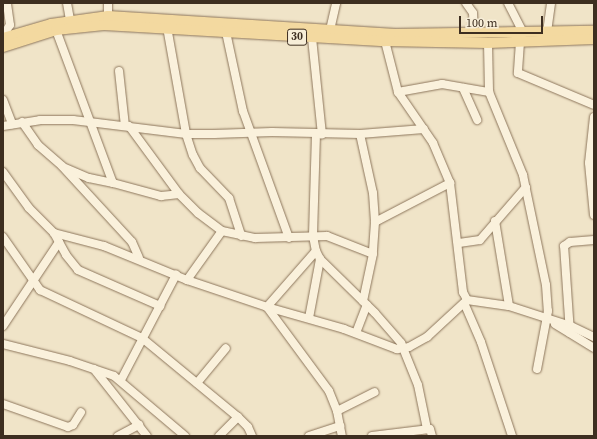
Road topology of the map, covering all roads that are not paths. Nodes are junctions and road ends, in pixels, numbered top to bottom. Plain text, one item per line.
1 (7, 3) edge
2 (67, 3) edge
3 (108, 3) edge
4 (336, 3) edge
5 (466, 3) edge
6 (551, 3) edge
7 (511, 5) edge
8 (108, 16) junction
9 (70, 20) junction
10 (206, 26) junction
11 (167, 27) junction
12 (56, 30) junction
13 (330, 30) junction
14 (594, 31) edge
15 (226, 32) junction
16 (546, 32) junction
17 (474, 34) junction
18 (3, 37) edge
19 (521, 37) junction
20 (312, 38) junction
21 (594, 39) edge
22 (385, 41) junction
23 (488, 43) junction
24 (3, 47) edge
25 (119, 71) dead end
26 (463, 88) junction
27 (398, 92) junction
28 (489, 92) junction
29 (3, 100) edge
30 (594, 105) edge
31 (594, 117) edge
32 (477, 120) dead end
33 (22, 122) junction
34 (89, 122) junction
35 (12, 124) junction
36 (3, 126) edge
37 (127, 126) junction
38 (147, 129) junction
39 (424, 129) junction
40 (251, 132) junction
41 (186, 134) junction
42 (319, 134) junction
43 (360, 134) junction
44 (142, 144) junction
45 (591, 163) edge
46 (62, 166) junction
47 (3, 172) edge
48 (113, 183) junction
49 (450, 183) junction
50 (526, 187) junction
51 (179, 194) junction
52 (594, 215) edge
53 (495, 221) junction
54 (375, 222) junction
55 (222, 231) junction
56 (54, 233) junction
57 (241, 236) junction
58 (313, 236) junction
59 (289, 238) junction
60 (594, 240) edge
61 (4, 241) edge
62 (59, 242) junction
63 (459, 243) junction
64 (316, 250) junction
65 (373, 254) junction
66 (140, 258) junction
67 (320, 259) junction
68 (176, 275) junction
69 (32, 280) junction
70 (187, 280) junction
71 (466, 302) junction
72 (365, 303) junction
73 (160, 306) junction
74 (509, 306) junction
75 (267, 307) junction
76 (309, 318) junction
77 (545, 318) junction
78 (3, 326) edge
79 (570, 330) junction
80 (356, 333) junction
81 (594, 337) edge
82 (142, 338) junction
83 (3, 344) edge
84 (226, 348) dead end
85 (594, 348) edge
86 (404, 349) junction
87 (92, 368) junction
88 (537, 369) dead end
89 (121, 380) junction
90 (196, 383) junction
91 (375, 392) dead end
92 (3, 404) edge
93 (337, 411) junction
94 (82, 412) dead end
95 (238, 417) junction
96 (139, 425) junction
97 (340, 426) junction
98 (429, 433) edge
99 (118, 436) edge
100 (147, 436) edge
101 (185, 436) edge
102 (218, 436) edge
103 (252, 436) edge
104 (309, 436) edge
105 (342, 436) edge
106 (372, 436) edge
107 (512, 436) edge

1 - 18 street
2 - 9 street
3 - 8 street
4 - 13 street
5 - 17 street
6 - 16 street
7 - 19 street
8 - 9 main road, 30
8 - 10 main road, 30
9 - 18 main road, 30
10 - 11 main road, 30
10 - 13 main road, 30
10 - 15 main road, 30
11 - 12 main road, 30
11 - 41 street
12 - 24 main road, 30
12 - 34 street
13 - 17 main road, 30
14 - 16 main road, 30
15 - 20 main road, 30
15 - 40 street
16 - 19 main road, 30
17 - 19 main road, 30
19 - 21 main road, 30
19 - 23 main road, 30
19 - 30 street
20 - 22 main road, 30
20 - 42 street
22 - 23 main road, 30
22 - 27 street
23 - 28 street
25 - 37 street
26 - 27 street
26 - 28 street
26 - 32 street
27 - 39 street
28 - 50 street
29 - 35 street
31 - 45 street
33 - 34 street
33 - 35 street
33 - 46 street
34 - 37 street
34 - 48 street
35 - 36 street
37 - 38 street
37 - 44 street
38 - 41 street
38 - 44 street
39 - 43 street
39 - 49 street
40 - 41 street
40 - 42 street
40 - 59 street
41 - 57 street
42 - 43 street
42 - 58 street
43 - 54 street
44 - 51 street
45 - 52 street
46 - 48 street
46 - 66 street
47 - 56 street
48 - 51 street
49 - 54 street
49 - 63 street
50 - 53 street
50 - 77 street
51 - 55 street
53 - 63 street
53 - 74 street
54 - 65 street
55 - 57 street
55 - 70 street
56 - 62 street
56 - 66 street
57 - 59 street
58 - 59 street
58 - 64 street
58 - 65 street
60 - 79 street
61 - 69 street
62 - 69 street
62 - 73 street
63 - 71 street
64 - 67 street
64 - 75 street
65 - 72 street
66 - 68 street
67 - 72 street
67 - 76 street
68 - 70 street
68 - 73 street
69 - 78 street
69 - 82 street
70 - 75 street
71 - 74 street
71 - 86 street
71 - 107 street
72 - 80 street
72 - 86 street
73 - 82 street
74 - 77 street
75 - 76 street
75 - 93 street
76 - 80 street
77 - 79 street
77 - 88 street
79 - 81 street
79 - 85 street
80 - 86 street
82 - 89 street
82 - 90 street
83 - 87 street
84 - 90 street
86 - 98 street
87 - 89 street
87 - 96 street
89 - 101 street
90 - 95 street
91 - 93 street
92 - 94 street
93 - 97 street
95 - 102 street
95 - 103 street
96 - 99 street
96 - 100 street
97 - 104 street
97 - 105 street
98 - 106 street

